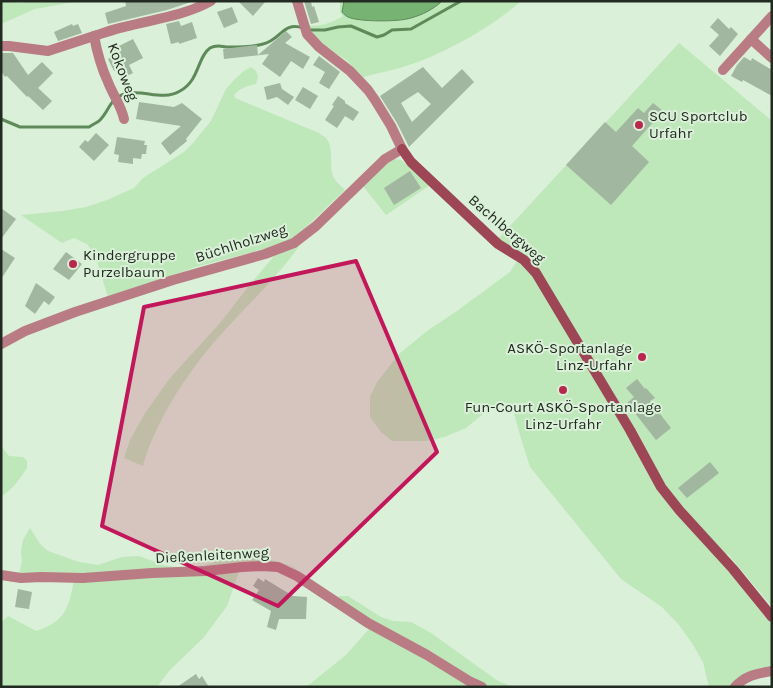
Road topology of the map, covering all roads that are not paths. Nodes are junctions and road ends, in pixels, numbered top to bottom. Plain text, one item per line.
1 (211, 1) edge
2 (297, 1) edge
3 (772, 16) edge
4 (94, 36) junction
5 (751, 39) junction
6 (1, 46) edge
7 (772, 58) edge
8 (723, 70) dead end
9 (124, 119) dead end
10 (402, 149) junction
11 (3, 339) edge
12 (1, 575) edge
13 (772, 616) edge
14 (772, 671) edge
15 (482, 687) edge
16 (734, 687) edge

1 - 4 street, Kokoweg
2 - 10 street, Bachlbergweg
3 - 5 street
4 - 6 street, Kokoweg
4 - 9 street, Kokoweg
5 - 7 street
5 - 8 street
10 - 11 street, Büchlholzweg
10 - 13 street, Bachlbergweg
12 - 15 street, Dießenleitenweg
14 - 16 street

